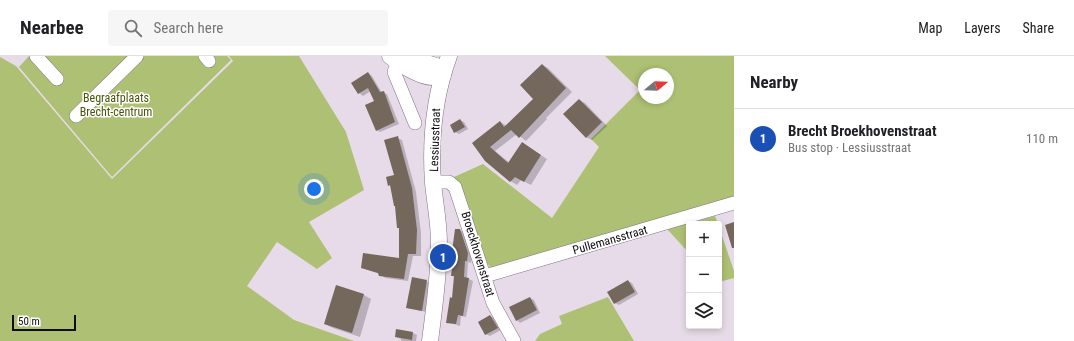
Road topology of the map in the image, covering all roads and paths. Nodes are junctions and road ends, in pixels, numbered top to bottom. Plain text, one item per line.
1 (36, 56) edge
2 (137, 56) edge
3 (449, 56) edge
4 (397, 58) edge
5 (437, 68) edge
6 (57, 79) dead end
7 (76, 116) dead end
8 (416, 123) dead end
9 (433, 182) junction
10 (734, 203) edge
11 (485, 276) junction
12 (430, 341) edge
13 (514, 341) edge

1 - 6 street
2 - 7 street
3 - 5 main road
4 - 5 main road, Lessiusstraat
4 - 8 street, Lessiusstraat
5 - 9 main road, Lessiusstraat
9 - 11 street, Broeckhovenstraat
9 - 12 main road, Lessiusstraat
10 - 11 street, Pullemansstraat
11 - 13 street, Broeckhovenstraat

